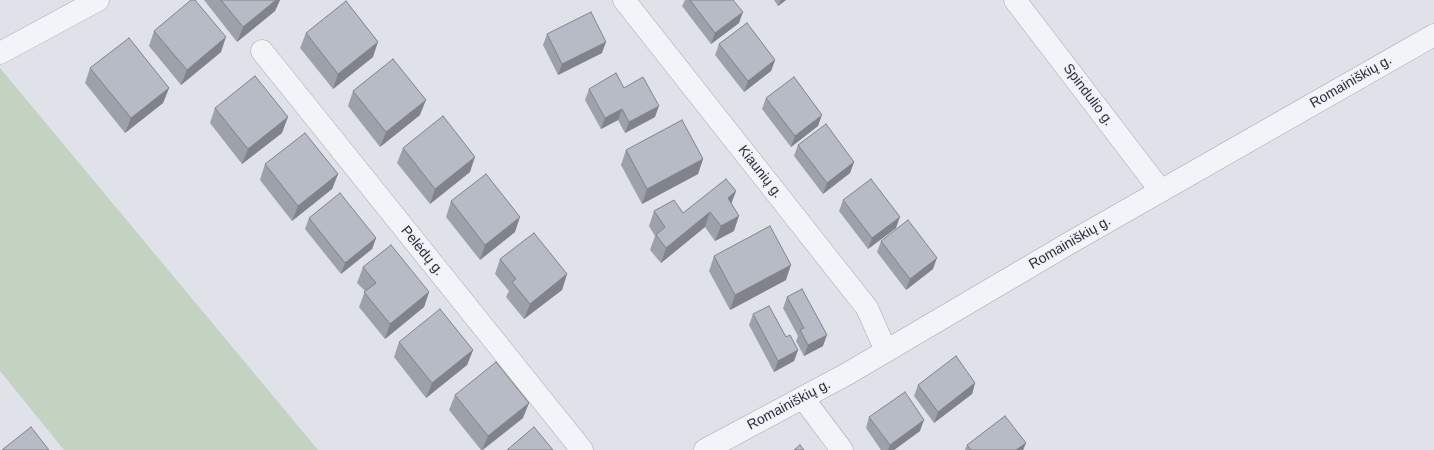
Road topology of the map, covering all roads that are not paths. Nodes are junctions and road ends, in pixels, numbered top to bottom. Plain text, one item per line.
1 (624, 0) edge
2 (1015, 0) edge
3 (85, 3) edge
4 (1434, 35) edge
5 (262, 51) dead end
6 (0, 53) edge
7 (1161, 191) junction
8 (886, 351) junction
9 (803, 398) junction
10 (582, 450) edge
11 (705, 450) edge
12 (842, 450) edge

1 - 8 street, Kiaunių g.
2 - 7 street, Spindulio g.
3 - 6 street
4 - 7 street, Romainiškių g.
5 - 10 street, Pelėdų g.
7 - 8 street, Romainiškių g.
8 - 9 street, Romainiškių g.
9 - 11 street, Romainiškių g.
9 - 12 street

